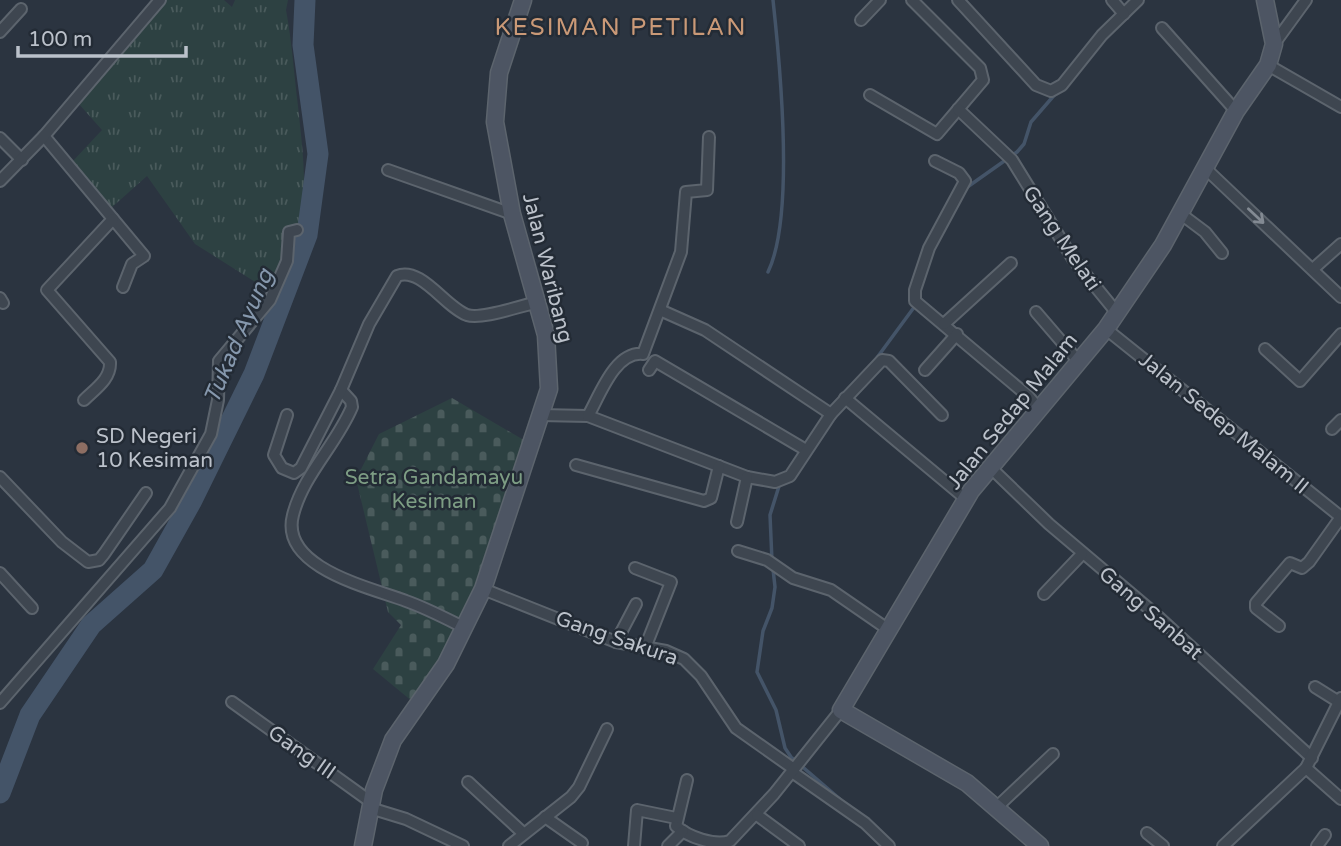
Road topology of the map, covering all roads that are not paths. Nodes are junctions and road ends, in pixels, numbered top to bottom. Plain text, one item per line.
1 (160, 0) edge
2 (523, 0) edge
3 (880, 0) edge
4 (912, 0) edge
5 (958, 0) edge
6 (1112, 0) edge
7 (1138, 0) edge
8 (1265, 0) edge
9 (1306, 0) edge
10 (22, 9) dead end
11 (1124, 13) junction
12 (861, 20) dead end
13 (1162, 28) dead end
14 (0, 32) edge
15 (1274, 44) junction
16 (1268, 65) junction
17 (870, 95) dead end
18 (1341, 107) edge
19 (958, 109) junction
20 (1236, 111) junction
21 (44, 136) junction
22 (709, 137) dead end
23 (0, 138) edge
24 (22, 160) junction
25 (935, 161) dead end
26 (1206, 169) junction
27 (388, 170) dead end
28 (0, 181) edge
29 (512, 214) junction
30 (1181, 214) junction
31 (113, 219) junction
32 (297, 230) dead end
33 (1341, 244) edge
34 (1222, 253) dead end
35 (1011, 264) dead end
36 (1313, 269) junction
37 (123, 287) dead end
38 (1341, 298) edge
39 (539, 302) junction
40 (660, 310) junction
41 (1036, 312) dead end
42 (1117, 313) junction
43 (944, 324) junction
44 (1106, 329) junction
45 (957, 334) junction
46 (1341, 334) edge
47 (1265, 349) dead end
48 (1079, 362) junction
49 (649, 370) dead end
50 (925, 370) dead end
51 (341, 390) junction
52 (845, 398) junction
53 (84, 400) dead end
54 (1039, 409) junction
55 (829, 412) junction
56 (287, 415) dead end
57 (540, 415) junction
58 (942, 415) dead end
59 (588, 416) junction
60 (1341, 421) edge
61 (1332, 429) dead end
62 (804, 449) junction
63 (576, 465) dead end
64 (719, 466) junction
65 (990, 467) junction
66 (0, 477) edge
67 (747, 477) junction
68 (146, 494) dead end
69 (966, 499) junction
70 (1341, 517) edge
71 (737, 522) dead end
72 (738, 551) dead end
73 (1082, 554) junction
74 (635, 568) dead end
75 (0, 573) edge
76 (483, 589) junction
77 (1044, 594) dead end
78 (636, 604) dead end
79 (32, 608) dead end
80 (1279, 626) dead end
81 (464, 628) junction
82 (889, 630) junction
83 (616, 642) junction
84 (645, 648) junction
85 (1315, 687) dead end
86 (232, 702) dead end
87 (0, 703) edge
88 (1338, 707) edge
89 (841, 710) junction
90 (607, 729) dead end
91 (1053, 754) dead end
92 (1309, 763) junction
93 (796, 767) junction
94 (687, 780) dead end
95 (468, 782) dead end
96 (1341, 799) edge
97 (370, 805) junction
98 (997, 807) junction
99 (757, 815) junction
100 (545, 817) junction
101 (676, 818) junction
102 (683, 831) junction
103 (523, 833) junction
104 (1147, 833) dead end
105 (1325, 835) dead end
106 (582, 843) dead end
107 (363, 846) edge
108 (463, 846) edge
109 (509, 846) edge
110 (634, 846) edge
111 (668, 846) edge
112 (799, 846) edge
113 (890, 846) edge
114 (1040, 846) edge
115 (1163, 846) edge
116 (1223, 846) edge
117 (1317, 846) edge

1 - 21 street
2 - 29 street, Jalan Waribang
3 - 12 street
4 - 19 street
5 - 11 street
6 - 11 street
7 - 11 street
8 - 15 street, Jalan Sedap Malam
9 - 15 street
10 - 14 street
13 - 20 street
15 - 16 street, Jalan Sedap Malam
16 - 18 street
16 - 20 street, Jalan Sedap Malam
17 - 19 street
19 - 42 street, Gang Melati
20 - 26 street, Jalan Sedap Malam
21 - 24 street
21 - 31 street
22 - 40 street
23 - 24 street
24 - 28 street
25 - 43 street
26 - 30 street, Jalan Sedap Malam
26 -> 36 street
27 - 29 street
29 - 39 street, Jalan Waribang
30 - 34 street
30 - 42 street, Jalan Sedap Malam
31 - 37 street
31 - 53 street
32 - 87 street
33 - 36 street
35 - 43 street
36 - 38 street
39 - 51 street
39 - 57 street, Jalan Waribang
40 - 55 street
40 - 59 street
41 - 48 street
42 - 44 street, Jalan Sedap Malam
43 - 45 street
44 - 48 street, Jalan Sedap Malam
44 - 70 street, Jalan Sedep Malam II
45 - 50 street
45 - 54 street
46 - 47 street
48 - 54 street, Jalan Sedap Malam
49 - 62 street
51 - 56 street
51 - 81 street
52 - 55 street
52 - 58 street
52 - 69 street
54 - 65 street, Jalan Sedap Malam
55 - 62 street
57 - 59 street
57 - 76 street, Jalan Waribang
59 - 64 street
60 - 61 street
62 - 67 street
63 - 64 street
64 - 67 street
65 - 69 street, Jalan Sedap Malam
65 - 73 street, Gang Sanbat
66 - 68 street
67 - 71 street
69 - 82 street, Jalan Sedap Malam
70 - 80 street
72 - 82 street
73 - 77 street
73 - 92 street, Gang Sanbat
74 - 84 street
75 - 79 street
76 - 81 street, Jalan Waribang
76 - 83 street, Gang Sakura
78 - 83 street
81 - 97 street, Jalan Waribang
82 - 89 street, Jalan Sedap Malam
83 - 84 street, Gang Sakura
84 - 93 street, Gang Sakura
85 - 88 street
86 - 97 street, Gang III
88 - 92 street
89 - 93 street
89 - 98 street
90 - 100 street
91 - 98 street
92 - 96 street, Gang Sanbat
92 - 116 street
93 - 99 street
93 - 113 street, Gang Sakura
94 - 101 street
95 - 103 street
97 - 107 street, Jalan Waribang
97 - 108 street, Gang III
98 - 114 street
99 - 102 street
99 - 112 street
100 - 103 street
100 - 106 street
101 - 102 street
101 - 110 street
102 - 111 street
103 - 109 street
104 - 115 street
105 - 117 street

